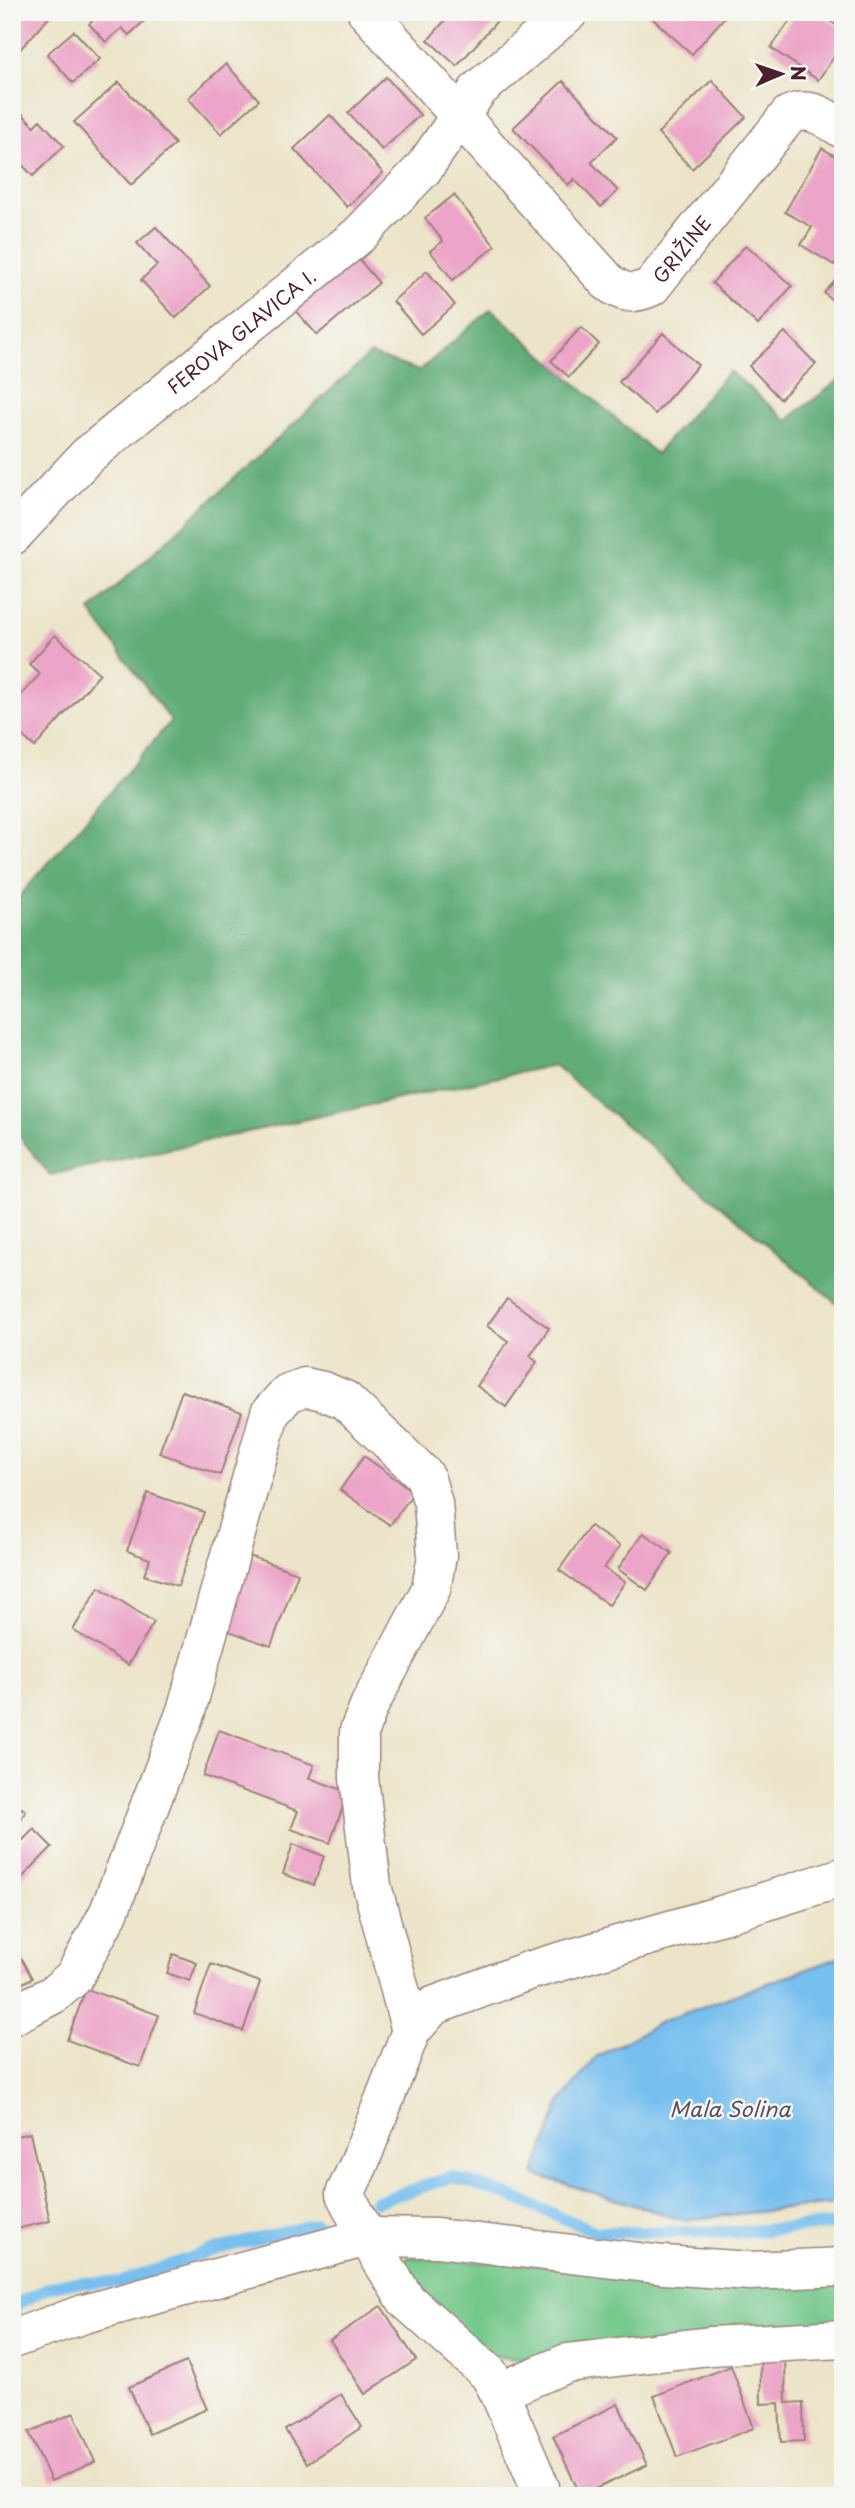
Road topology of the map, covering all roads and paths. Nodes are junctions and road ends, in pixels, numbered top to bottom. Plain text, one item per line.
1 (367, 12) edge
2 (569, 12) edge
3 (461, 117) junction
4 (843, 129) edge
5 (12, 536) edge
6 (843, 1877) edge
7 (12, 2016) edge
8 (411, 2031) junction
9 (366, 2237) junction
10 (843, 2267) edge
11 (12, 2339) edge
12 (843, 2339) edge
13 (499, 2392) junction
14 (541, 2496) edge

1 - 3 street, GRIŽINE
2 - 3 street
3 - 4 street, GRIŽINE
3 - 5 street, FEROVA GLAVICA I.
6 - 8 street
7 - 8 street
8 - 9 street
9 - 10 street
9 - 11 street
9 - 13 street
12 - 13 street
13 - 14 street

